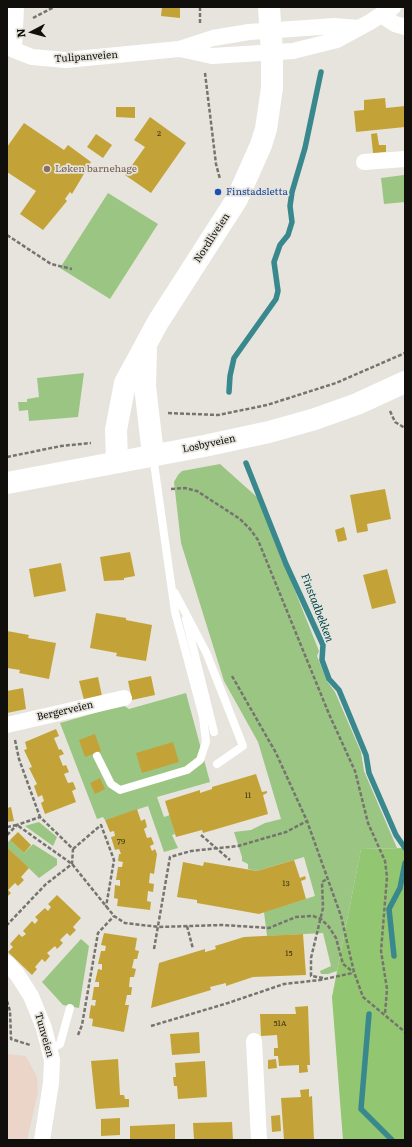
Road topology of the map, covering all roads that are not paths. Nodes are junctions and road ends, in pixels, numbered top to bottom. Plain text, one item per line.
1 (16, 7) edge
2 (269, 7) edge
3 (387, 11) edge
4 (405, 27) edge
5 (359, 28) junction
6 (271, 31) junction
7 (10, 48) edge
8 (179, 48) junction
9 (272, 53) junction
10 (405, 159) edge
11 (364, 162) dead end
12 (146, 345) junction
13 (405, 382) edge
14 (153, 455) junction
15 (117, 462) junction
16 (7, 483) edge
17 (172, 587) junction
18 (184, 610) junction
19 (124, 698) dead end
20 (11, 731) edge
21 (214, 732) dead end
22 (97, 756) dead end
23 (217, 764) dead end
24 (7, 963) edge
25 (70, 1008) dead end
26 (254, 1041) dead end
27 (55, 1047) junction
28 (42, 1140) edge
29 (260, 1140) edge

1 - 7 street, Tulipanveien
2 - 6 main road, Nordliveien
3 - 4 street
3 - 5 street
5 - 6 street
5 - 9 street
6 - 8 street, Tulipanveien
6 - 9 main road, Nordliveien
7 - 8 street, Tulipanveien
8 - 9 street, Tulipanveien
9 - 12 main road, Nordliveien
10 - 11 street
12 - 14 main road, Nordliveien
12 - 15 main road, Nordliveien
13 - 14 main road, Losbyveien
14 - 15 main road, Losbyveien
14 - 17 lane
15 - 16 main road, Losbyveien
17 - 18 lane
17 - 22 lane
18 - 21 lane
18 - 23 lane
19 - 20 street, Bergerveien
24 - 27 street, Tunveien
25 - 27 lane
26 - 29 street
27 - 28 street, Tunveien

